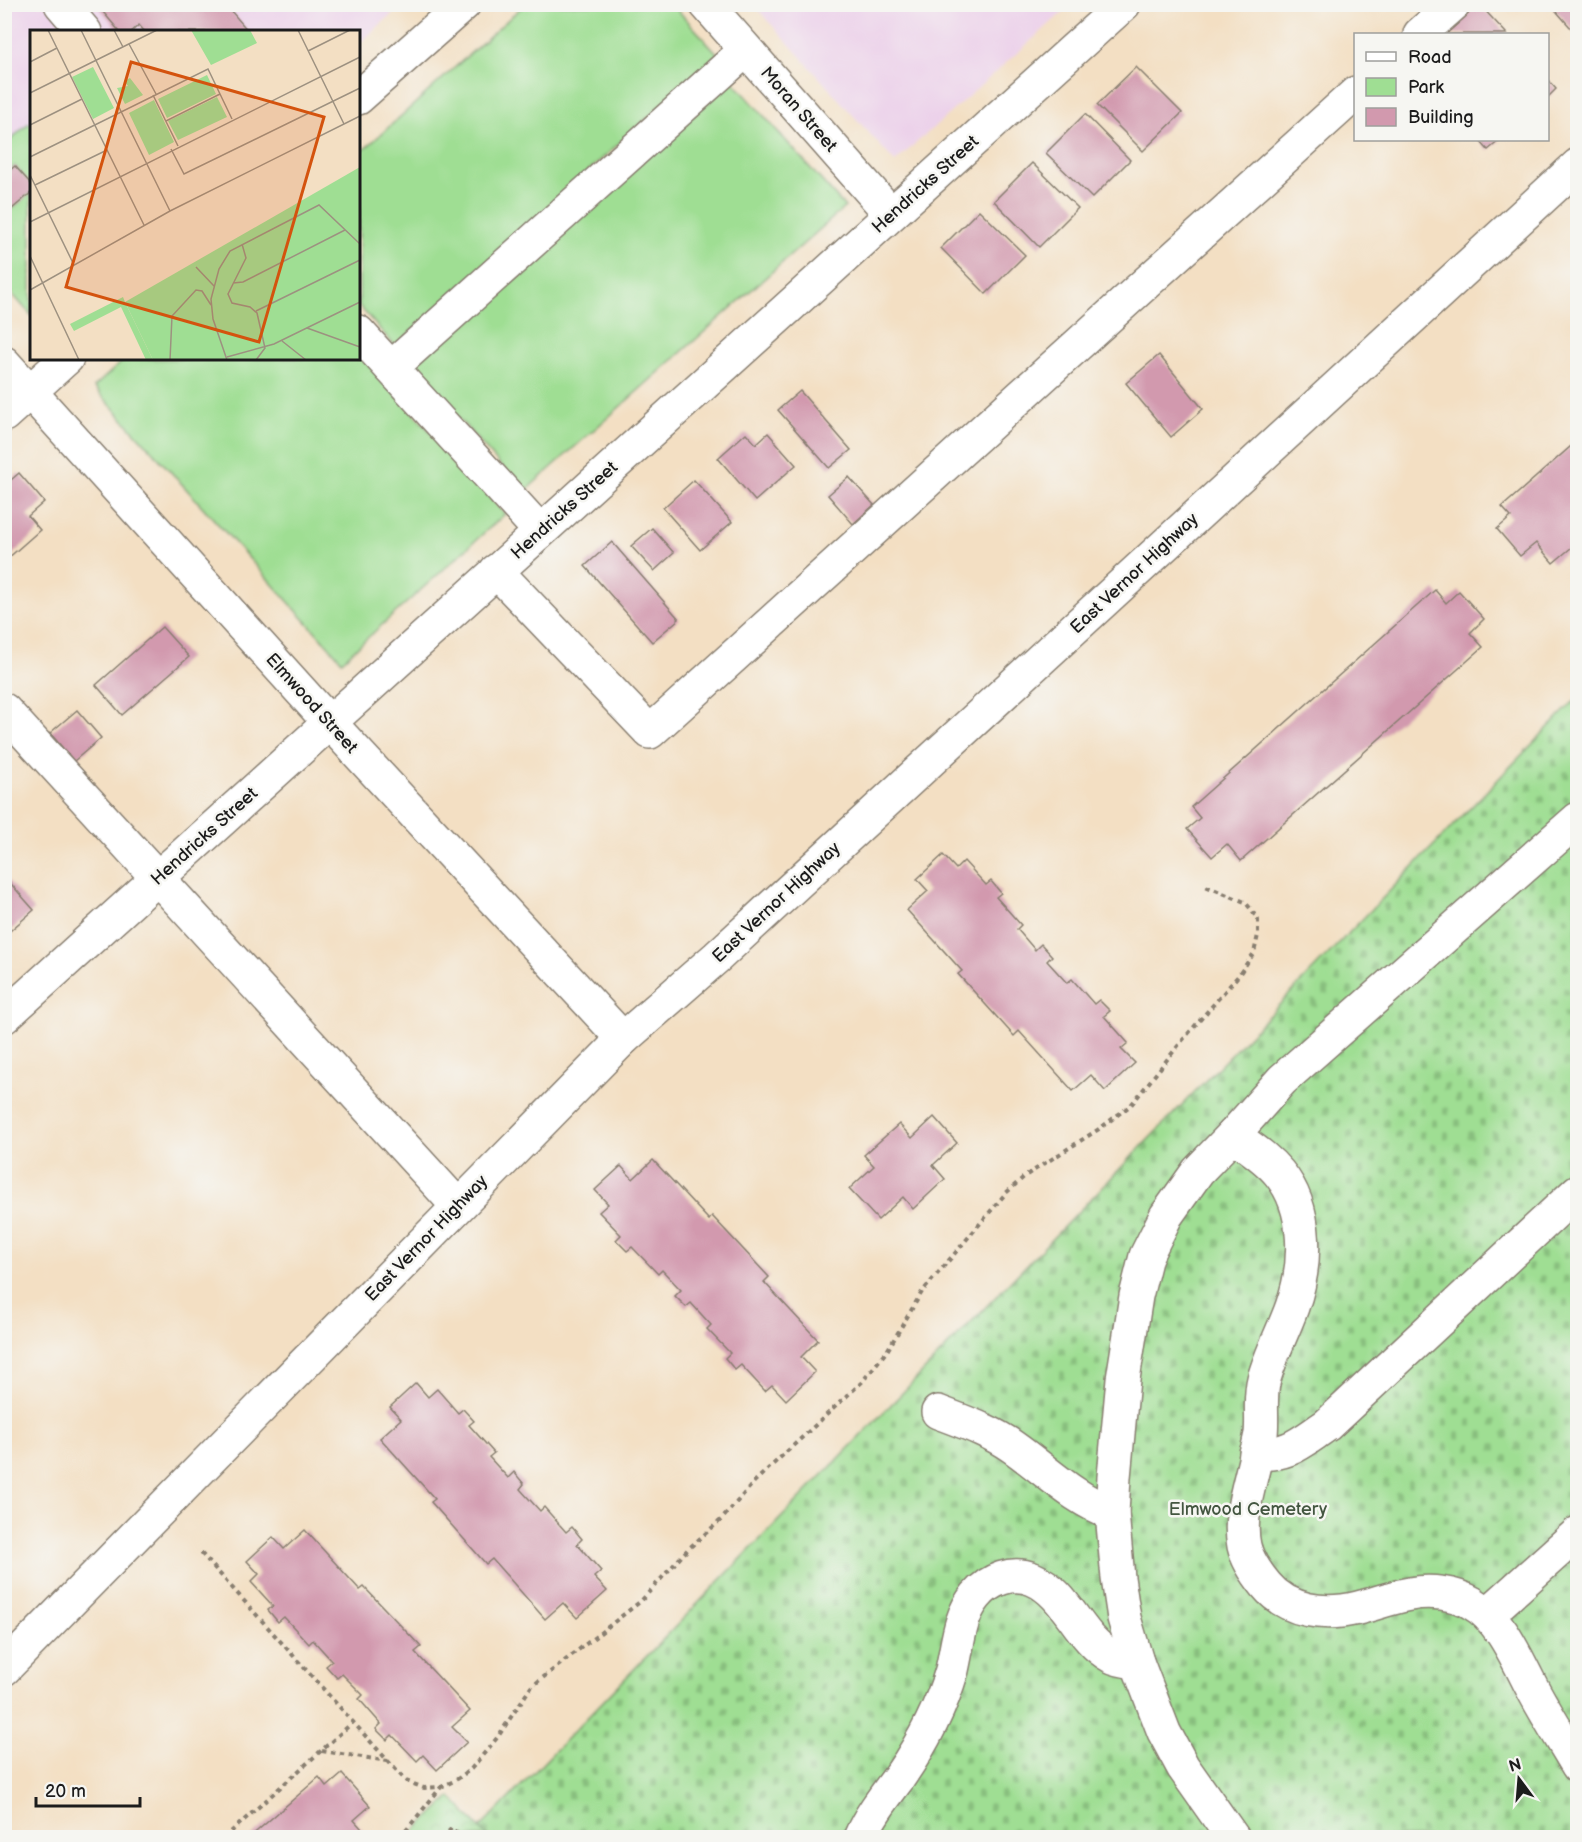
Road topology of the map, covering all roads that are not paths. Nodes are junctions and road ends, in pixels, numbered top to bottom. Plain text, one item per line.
1 (61, 4) edge
2 (464, 4) edge
3 (706, 4) edge
4 (1124, 4) edge
5 (1454, 4) edge
6 (83, 30) edge
7 (1421, 33) edge
8 (746, 50) junction
9 (1354, 95) edge
10 (360, 96) edge
11 (1578, 165) edge
12 (891, 214) junction
13 (360, 334) edge
14 (65, 360) edge
15 (4, 363) edge
16 (391, 368) junction
17 (30, 392) junction
18 (4, 415) edge
19 (540, 531) junction
20 (496, 571) junction
21 (6, 715) edge
22 (329, 722) junction
23 (1578, 819) edge
24 (158, 878) junction
25 (4, 1017) edge
26 (623, 1039) junction
27 (1233, 1135) junction
28 (1578, 1191) edge
29 (458, 1206) junction
30 (938, 1412) dead end
31 (1256, 1453) junction
32 (1112, 1513) junction
33 (1578, 1533) edge
34 (1488, 1614) junction
35 (7, 1662) edge
36 (1137, 1662) junction
37 (1578, 1766) edge
38 (860, 1838) edge
39 (1233, 1838) edge

1 - 6 street
2 - 10 street
3 - 8 street, Moran Street
4 - 12 street, Hendricks Street
5 - 7 street
8 - 12 street, Moran Street
8 - 16 street
9 - 20 street
11 - 26 street, East Vernor Highway
12 - 19 street, Hendricks Street
13 - 16 street
14 - 17 street
15 - 17 street, Elmwood Street
16 - 19 street
17 - 18 street
17 - 22 street, Elmwood Street
19 - 20 street, Hendricks Street
20 - 22 street, Hendricks Street
21 - 24 street
22 - 24 street, Hendricks Street
22 - 26 street, Elmwood Street
23 - 27 street
24 - 25 street, Hendricks Street
24 - 29 street
26 - 29 street, East Vernor Highway
27 - 31 street
27 - 32 street
28 - 31 street
29 - 35 street, East Vernor Highway
30 - 32 street
31 - 34 street
32 - 36 street
33 - 34 street
34 - 37 street
36 - 38 street
36 - 39 street

